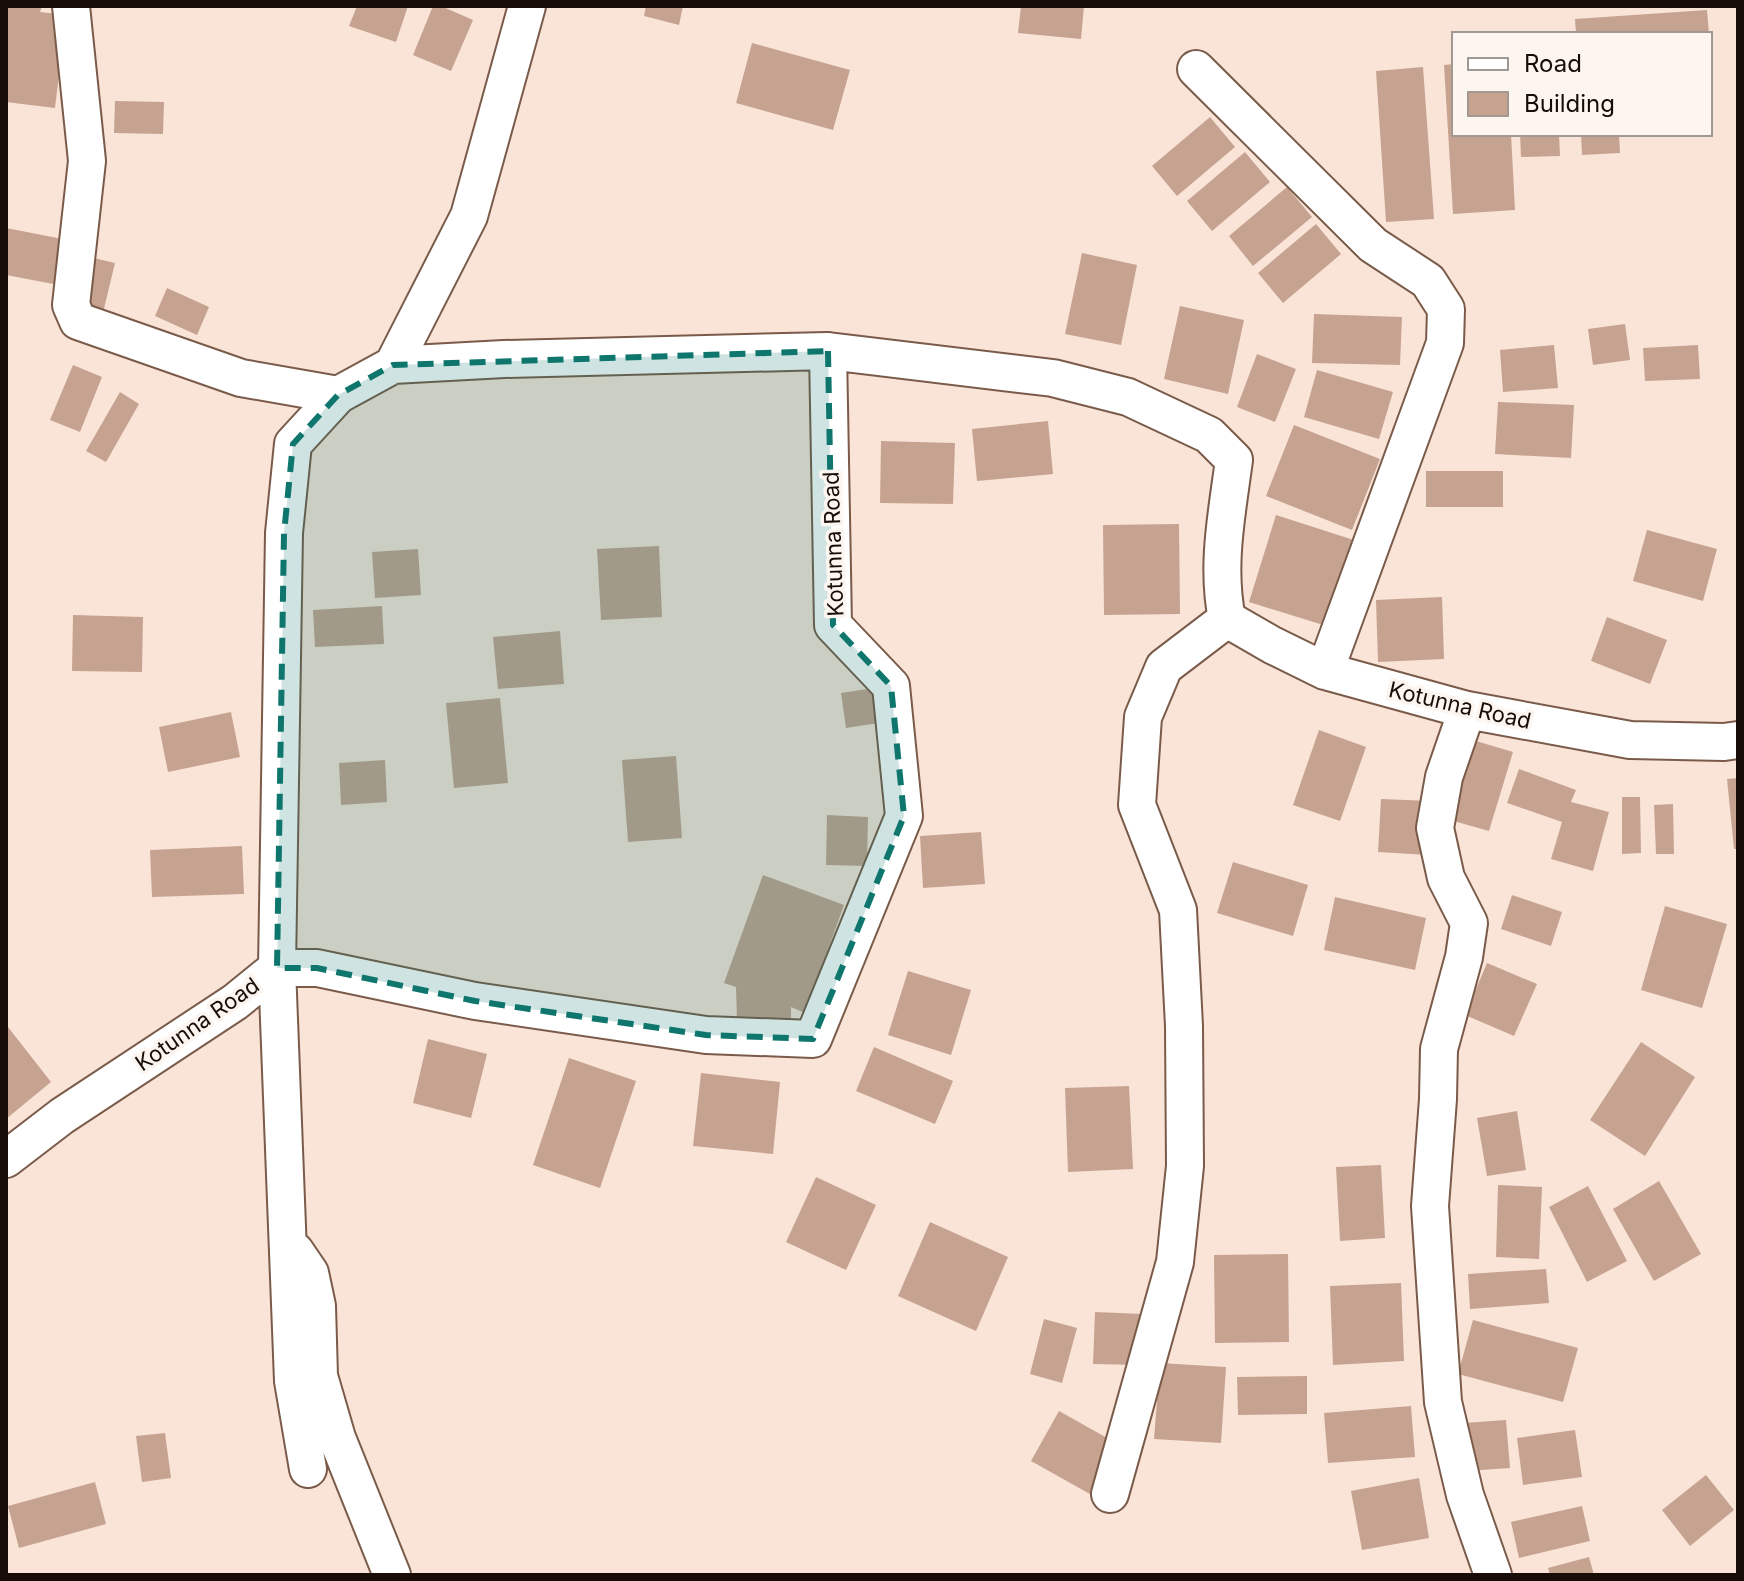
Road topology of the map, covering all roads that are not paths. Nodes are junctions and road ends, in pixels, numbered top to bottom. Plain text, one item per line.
1 (71, 6) edge
2 (527, 6) edge
3 (1196, 69) dead end
4 (828, 351) junction
5 (393, 365) junction
6 (338, 395) junction
7 (1227, 619) junction
8 (1325, 671) junction
9 (1467, 710) junction
10 (1738, 740) edge
11 (277, 968) junction
12 (6, 1159) edge
13 (289, 1243) junction
14 (308, 1469) dead end
15 (1110, 1494) dead end
16 (392, 1575) edge
17 (1493, 1575) edge

1 - 6 street
2 - 5 street
3 - 8 street
4 - 5 street
4 - 7 street
4 - 11 street, Kotunna Road
5 - 6 street
6 - 11 street
7 - 8 street, Kotunna Road
7 - 15 street
8 - 9 street, Kotunna Road
9 - 10 street, Kotunna Road
9 - 17 street
11 - 12 street, Kotunna Road
11 - 13 street
13 - 14 street
13 - 16 street

